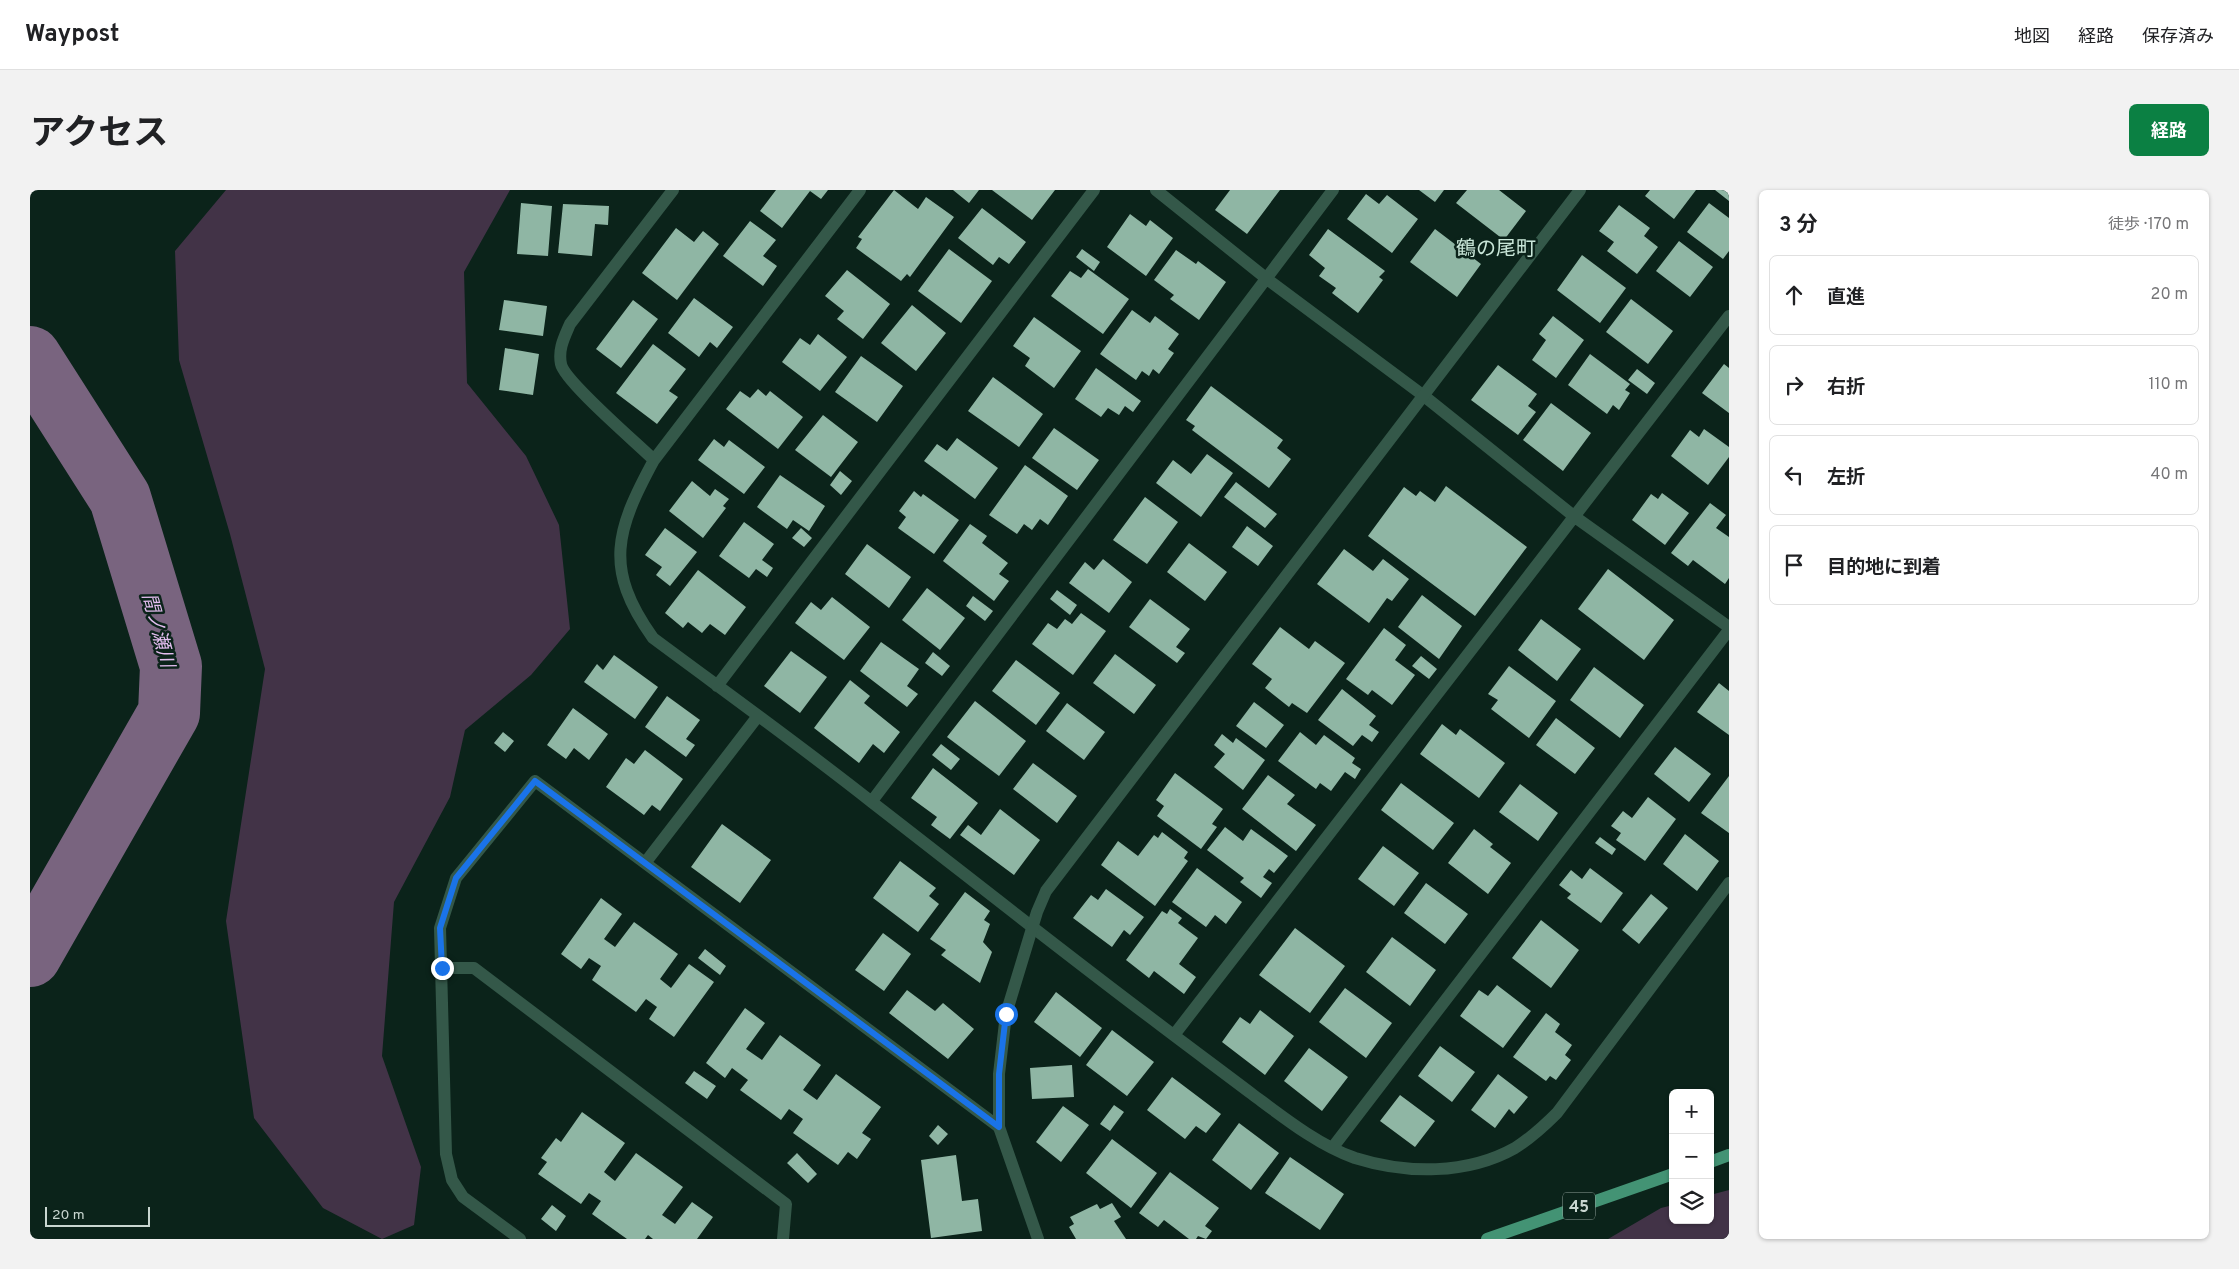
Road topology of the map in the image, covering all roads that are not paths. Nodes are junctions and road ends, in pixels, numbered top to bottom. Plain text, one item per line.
1 (673, 190) edge
2 (860, 190) edge
3 (1094, 190) edge
4 (1156, 190) edge
5 (1333, 190) edge
6 (1580, 190) edge
7 (1267, 279) junction
8 (1729, 316) edge
9 (1424, 396) junction
10 (654, 460) junction
11 (1575, 517) junction
12 (1729, 629) edge
13 (717, 686) junction
14 (758, 716) junction
15 (872, 801) junction
16 (645, 863) junction
17 (1729, 883) edge
18 (1032, 928) junction
19 (442, 968) junction
20 (1174, 1035) junction
21 (999, 1127) junction
22 (1333, 1147) junction
23 (1729, 1155) edge
24 (1714, 1161) edge
25 (1669, 1175) edge
26 (520, 1239) edge
27 (783, 1239) edge
28 (1038, 1239) edge
29 (1487, 1239) edge

1 - 10 street
2 - 10 street
3 - 13 street
4 - 7 street
5 - 7 street
6 - 9 street
7 - 9 street
7 - 15 street
8 - 11 street
9 - 11 street
9 - 18 street
10 - 13 street
11 - 12 street
11 - 20 street
12 - 22 street
13 - 14 street
14 - 15 street
14 - 16 street
15 - 18 street
16 - 19 street
16 - 21 street
17 - 22 street
18 - 20 street
18 - 21 street
19 - 26 street
19 - 27 street
20 - 22 street
21 - 28 street
23 - 24 main road
25 - 29 main road, 45

